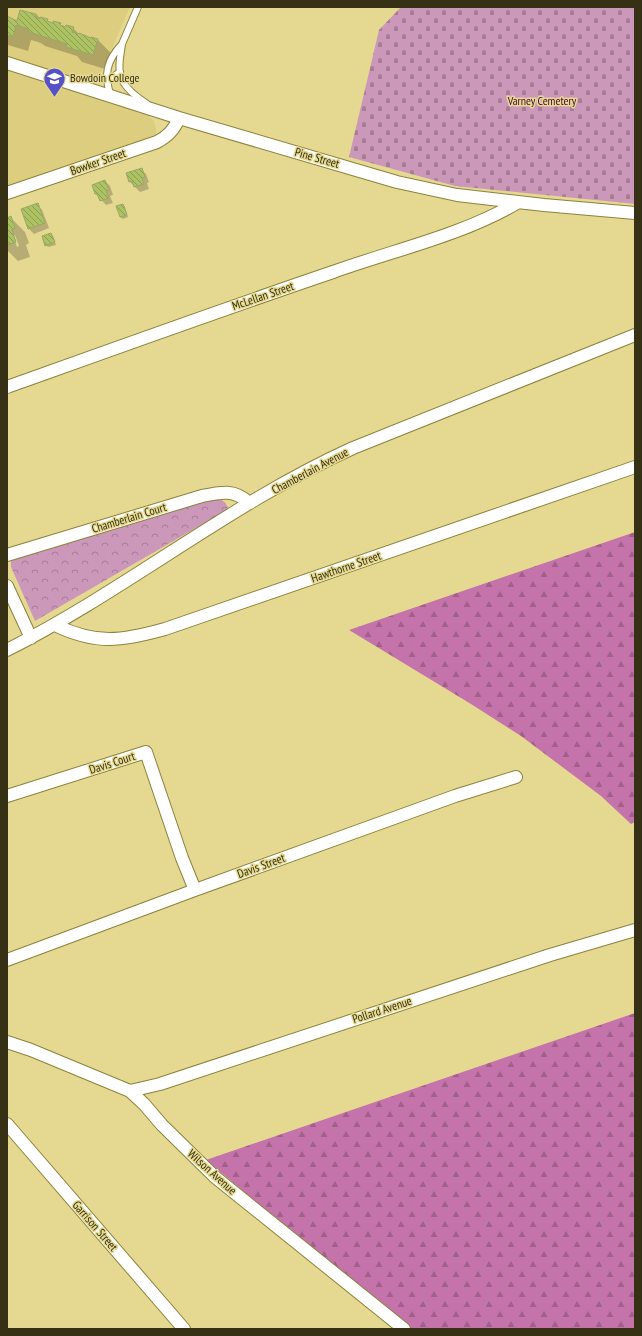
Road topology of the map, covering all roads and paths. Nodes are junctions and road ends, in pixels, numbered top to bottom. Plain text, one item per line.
1 (138, 7) edge
2 (122, 44) junction
3 (7, 63) edge
4 (120, 72) junction
5 (107, 81) junction
6 (111, 96) junction
7 (160, 112) junction
8 (179, 118) junction
9 (7, 193) edge
10 (517, 202) junction
11 (635, 213) edge
12 (635, 335) edge
13 (7, 387) edge
14 (635, 467) edge
15 (249, 503) junction
16 (7, 555) edge
17 (7, 586) edge
18 (55, 625) junction
19 (31, 638) junction
20 (7, 650) edge
21 (516, 777) dead end
22 (7, 796) edge
23 (195, 890) junction
24 (635, 930) edge
25 (7, 960) edge
26 (7, 1042) edge
27 (130, 1090) junction
28 (7, 1124) edge
29 (184, 1329) edge
30 (404, 1329) edge

1 - 2 lane
2 - 4 lane
2 - 5 lane
3 - 6 street, Pine Street
4 - 5 lane
4 - 7 lane
5 - 6 lane
6 - 7 street, Pine Street
7 - 8 street, Pine Street
8 - 9 street, Bowker Street
8 - 10 street, Pine Street
10 - 11 street, Pine Street
10 - 13 street, McLellan Street
12 - 15 street, Chamberlain Avenue
14 - 18 street, Hawthorne Street
15 - 16 street, Chamberlain Court
15 - 18 street, Chamberlain Avenue
17 - 19 street
18 - 19 street, Chamberlain Avenue
19 - 20 street, Chamberlain Avenue
21 - 23 street, Davis Street
22 - 23 street, Davis Court
23 - 25 street, Davis Street
24 - 27 street, Pollard Avenue
26 - 27 street, Wilson Avenue
27 - 30 street, Wilson Avenue
28 - 29 street, Garrison Street

